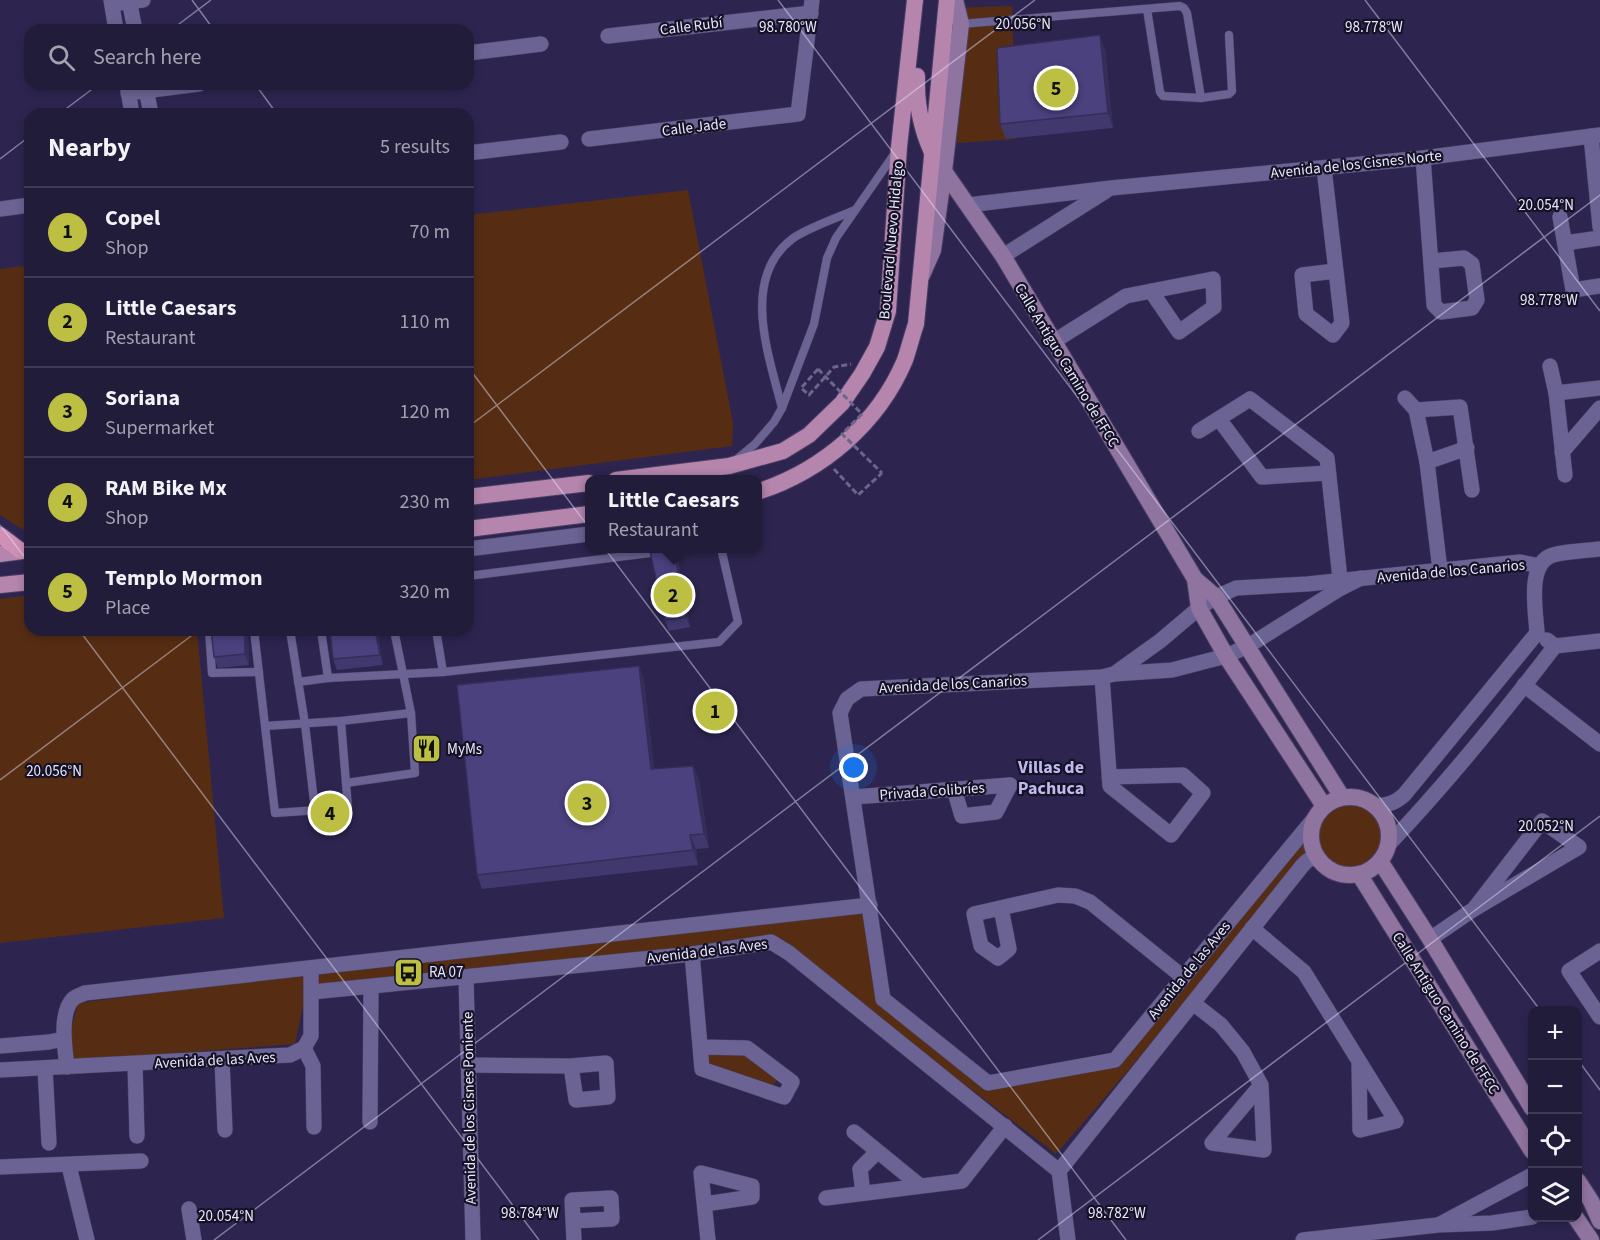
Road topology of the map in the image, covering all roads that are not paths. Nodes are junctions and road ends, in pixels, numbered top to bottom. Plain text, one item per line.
1 (947, 0) edge
2 (955, 0) edge
3 (134, 1) edge
4 (111, 2) edge
5 (915, 2) edge
6 (811, 6) edge
7 (1147, 9) junction
8 (115, 24) edge
9 (135, 24) edge
10 (961, 24) junction
11 (1229, 35) dead end
12 (608, 36) dead end
13 (541, 44) dead end
14 (474, 52) edge
15 (127, 90) edge
16 (147, 90) edge
17 (1201, 98) junction
18 (131, 108) edge
19 (150, 108) edge
20 (1595, 135) edge
21 (948, 136) junction
22 (589, 139) dead end
23 (561, 142) dead end
24 (899, 147) junction
25 (474, 152) edge
26 (932, 154) junction
27 (1423, 158) junction
28 (1324, 168) junction
29 (945, 171) junction
30 (1112, 188) junction
31 (1050, 195) junction
32 (24, 206) edge
33 (968, 206) junction
34 (0, 209) edge
35 (856, 210) junction
36 (938, 210) junction
37 (1560, 217) dead end
38 (1063, 218) junction
39 (1600, 227) edge
40 (1600, 238) edge
41 (1565, 243) junction
42 (1003, 256) junction
43 (1432, 261) dead end
44 (1335, 271) dead end
45 (921, 275) junction
46 (1600, 286) edge
47 (1151, 291) dead end
48 (1053, 342) junction
49 (1550, 366) dead end
50 (1600, 387) edge
51 (1556, 393) junction
52 (1405, 398) dead end
53 (782, 408) junction
54 (1600, 408) edge
55 (1416, 410) junction
56 (1219, 418) junction
57 (1199, 431) dead end
58 (1467, 448) junction
59 (1562, 452) junction
60 (1427, 462) junction
61 (729, 466) junction
62 (1328, 473) junction
63 (656, 475) edge
64 (1565, 475) dead end
65 (585, 483) edge
66 (762, 490) edge
67 (1472, 490) dead end
68 (474, 496) edge
69 (585, 514) edge
70 (474, 528) edge
71 (585, 534) edge
72 (0, 535) edge
73 (474, 548) edge
74 (24, 549) edge
75 (1600, 549) edge
76 (24, 550) edge
77 (656, 553) edge
78 (723, 553) edge
79 (0, 554) edge
80 (1540, 566) junction
81 (1440, 570) junction
82 (474, 575) edge
83 (1195, 579) junction
84 (24, 583) edge
85 (1307, 584) junction
86 (1341, 584) junction
87 (0, 585) edge
88 (1216, 597) junction
89 (1318, 602) junction
90 (1199, 608) junction
91 (1537, 633) junction
92 (209, 636) edge
93 (255, 636) edge
94 (291, 636) edge
95 (322, 636) edge
96 (395, 636) edge
97 (437, 636) edge
98 (1600, 641) edge
99 (1160, 642) junction
100 (1248, 646) junction
101 (1555, 646) junction
102 (1226, 656) junction
103 (1172, 670) junction
104 (259, 672) junction
105 (443, 672) junction
106 (403, 675) junction
107 (1108, 675) junction
108 (328, 678) junction
109 (298, 682) junction
110 (1524, 685) junction
111 (411, 713) junction
112 (340, 721) junction
113 (305, 724) junction
114 (265, 726) junction
115 (1600, 744) edge
116 (1109, 777) junction
117 (346, 783) junction
118 (954, 789) junction
119 (854, 797) junction
120 (1342, 797) junction
121 (1376, 806) junction
122 (315, 810) junction
123 (1321, 811) junction
124 (1389, 844) junction
125 (1319, 859) junction
126 (1380, 861) junction
127 (1359, 874) junction
128 (870, 905) junction
129 (1000, 908) dead end
130 (1474, 909) junction
131 (777, 917) junction
132 (1252, 928) junction
133 (1430, 939) junction
134 (771, 942) junction
135 (1600, 951) edge
136 (692, 954) junction
137 (311, 968) junction
138 (1183, 976) junction
139 (466, 977) junction
140 (371, 987) junction
141 (312, 992) junction
142 (883, 999) junction
143 (1193, 1003) junction
144 (862, 1012) junction
145 (1600, 1017) edge
146 (64, 1039) junction
147 (0, 1046) edge
148 (701, 1047) junction
149 (304, 1048) junction
150 (222, 1060) junction
151 (1115, 1060) junction
152 (1359, 1062) dead end
153 (135, 1064) junction
154 (468, 1065) junction
155 (571, 1066) dead end
156 (67, 1067) junction
157 (45, 1068) junction
158 (0, 1070) edge
159 (1135, 1075) junction
160 (988, 1083) junction
161 (1261, 1085) junction
162 (1528, 1100) edge
163 (974, 1101) junction
164 (370, 1122) dead end
165 (1005, 1126) junction
166 (314, 1127) dead end
167 (225, 1130) dead end
168 (854, 1132) dead end
169 (136, 1136) dead end
170 (49, 1143) dead end
171 (1528, 1143) edge
172 (877, 1152) junction
173 (141, 1161) dead end
174 (69, 1166) junction
175 (0, 1167) edge
176 (1059, 1171) junction
177 (1528, 1178) edge
178 (919, 1185) junction
179 (1582, 1186) edge
180 (863, 1193) junction
181 (826, 1198) dead end
182 (1484, 1200) junction
183 (1595, 1201) edge
184 (705, 1204) dead end
185 (189, 1209) dead end
186 (1528, 1218) edge
187 (573, 1221) dead end
188 (1600, 1221) edge
189 (1579, 1222) edge
190 (1492, 1223) junction
191 (1438, 1225) junction
192 (87, 1240) edge
193 (194, 1240) edge
194 (473, 1240) edge
195 (574, 1240) edge
196 (708, 1240) edge
197 (1068, 1240) edge
198 (1303, 1240) edge
199 (1591, 1240) edge

1 - 26 main road
2 - 10 main road
3 - 4 street
3 - 9 street
4 - 8 street
5 - 24 main road, Boulevard Nuevo Hidalgo
5 - 26 main road
6 - 12 street, Calle Rubí
6 - 22 street, Calle Jade
7 - 10 lane
7 - 17 lane
7 - 17 lane
10 - 21 main road
11 - 17 lane
13 - 14 street
15 - 18 street
16 - 19 street
20 - 27 street, Avenida de los Cisnes Norte
20 - 39 street
21 - 29 main road
21 - 33 main road
23 - 25 street
24 - 35 lane
24 - 61 main road, Boulevard Nuevo Hidalgo
26 - 29 main road, Calle Antiguo Camino de FFCC
26 - 45 main road
27 - 28 street, Avenida de los Cisnes Norte
27 - 43 street
28 - 30 street, Avenida de los Cisnes Norte
28 - 44 street
29 - 33 main road, Calle Antiguo Camino de FFCC
29 - 36 main road
30 - 31 street, Avenida de los Cisnes Norte
30 - 38 street, Avenida de los Cisnes Norte
31 - 33 street, Avenida de los Cisnes Norte
31 - 38 street
32 - 34 street
33 - 36 main road
33 - 42 main road, Calle Antiguo Camino de FFCC
35 - 53 lane
35 - 53 lane
36 - 45 main road
37 - 41 street
38 - 42 street, Avenida de los Cisnes Norte
40 - 41 street
41 - 46 street
42 - 48 main road, Calle Antiguo Camino de FFCC
45 - 66 main road
47 - 48 street
48 - 83 main road, Calle Antiguo Camino de FFCC
49 - 51 street
50 - 51 street
51 - 59 street
52 - 55 street
53 - 61 lane
54 - 59 street
55 - 58 street
55 - 60 street
56 - 57 street
56 - 62 street
56 - 62 street
58 - 60 street
58 - 67 street
59 - 64 street
60 - 81 street
61 - 63 main road, Boulevard Nuevo Hidalgo
62 - 86 street
65 - 68 main road
69 - 70 main road
71 - 73 street
72 - 74 highway
75 - 80 street
76 - 79 main road
77 - 82 lane
78 - 105 lane
80 - 81 street, Avenida de los Canarios
80 - 91 street
81 - 86 street, Avenida de los Canarios
83 - 88 main road, Calle Antiguo Camino de FFCC
83 - 90 main road, Calle Antiguo Camino de FFCC
84 - 87 main road
85 - 86 street, Avenida de los Canarios
85 - 88 street, Avenida de los Canarios
85 - 89 street
86 - 89 street, Avenida de los Canarios
88 - 90 street, Avenida de los Canarios
88 - 100 main road, Calle Antiguo Camino de FFCC
89 - 100 street, Avenida de los Canarios
90 - 99 street, Avenida de los Canarios
90 - 102 main road, Calle Antiguo Camino de FFCC
91 - 101 street
91 - 121 street
92 - 104 lane
93 - 104 lane
94 - 109 lane
95 - 108 lane
96 - 106 lane
97 - 105 lane
98 - 101 street
99 - 103 street
99 - 107 street, Avenida de los Canarios
100 - 102 street, Avenida de los Canarios
100 - 120 main road, Calle Antiguo Camino de FFCC
101 - 110 street
102 - 103 street, Avenida de los Canarios
102 - 123 main road, Calle Antiguo Camino de FFCC
103 - 107 street, Avenida de los Canarios
104 - 114 lane
105 - 106 lane
106 - 108 lane
106 - 111 lane
107 - 116 street
107 - 119 street, Avenida de los Canarios
108 - 109 lane
109 - 113 lane
110 - 115 street
110 - 124 street
111 - 112 lane
111 - 117 lane
112 - 113 lane
112 - 117 lane
113 - 114 lane
113 - 122 lane
114 - 122 lane
116 - 116 street
117 - 122 lane
118 - 118 street, Privada Colibríes
118 - 119 street, Privada Colibríes
119 - 128 street, Avenida de los Canarios
120 - 121 main road
120 - 123 main road
121 - 124 main road
123 - 125 main road
123 - 138 street, Avenida de las Aves
124 - 126 main road
125 - 127 main road
125 - 132 street, Avenida de las Aves
126 - 127 main road
126 - 133 main road, Calle Antiguo Camino de FFCC
127 - 171 main road, Calle Antiguo Camino de FFCC
128 - 131 street, Avenida de las Aves
128 - 142 street, Avenida de los Canarios
129 - 138 street
130 - 130 street
130 - 133 street
131 - 134 street
131 - 137 street, Avenida de las Aves
132 - 143 street, Avenida de las Aves
132 - 152 street
133 - 162 main road, Calle Antiguo Camino de FFCC
134 - 136 street, Avenida de las Aves
134 - 144 street, Avenida de las Aves
135 - 145 street
136 - 139 street, Avenida de las Aves
136 - 148 street
137 - 141 street
137 - 146 street, Avenida de las Aves
138 - 151 street, Avenida de las Aves
139 - 140 street, Avenida de las Aves
139 - 154 street, Avenida de los Cisnes Poniente
140 - 141 street, Avenida de las Aves
140 - 164 street
141 - 149 street
142 - 144 street
142 - 160 street
143 - 159 street, Avenida de las Aves
143 - 161 street
144 - 163 street, Avenida de las Aves
146 - 147 street
146 - 156 street, Avenida de las Aves
148 - 148 street
149 - 150 street, Avenida de las Aves
149 - 166 street
150 - 153 street, Avenida de las Aves
150 - 167 street
151 - 159 street
151 - 160 street
153 - 156 street, Avenida de las Aves
153 - 169 street
154 - 155 street
154 - 194 street, Avenida de los Cisnes Poniente
156 - 157 street, Avenida de las Aves
157 - 158 street, Avenida de las Aves
157 - 170 street
159 - 176 street, Avenida de las Aves
160 - 163 street
161 - 161 street
163 - 165 street, Avenida de las Aves
165 - 176 street, Avenida de las Aves
165 - 178 street
168 - 172 street
172 - 178 street
172 - 180 street
173 - 174 street
174 - 175 street
174 - 192 street
176 - 197 street
177 - 182 street
178 - 180 street
179 - 183 main road
180 - 181 street
182 - 190 street
182 - 191 street
183 - 188 main road
184 - 196 street
185 - 193 street
186 - 190 street
187 - 195 street
189 - 199 main road
190 - 191 street
191 - 198 street

